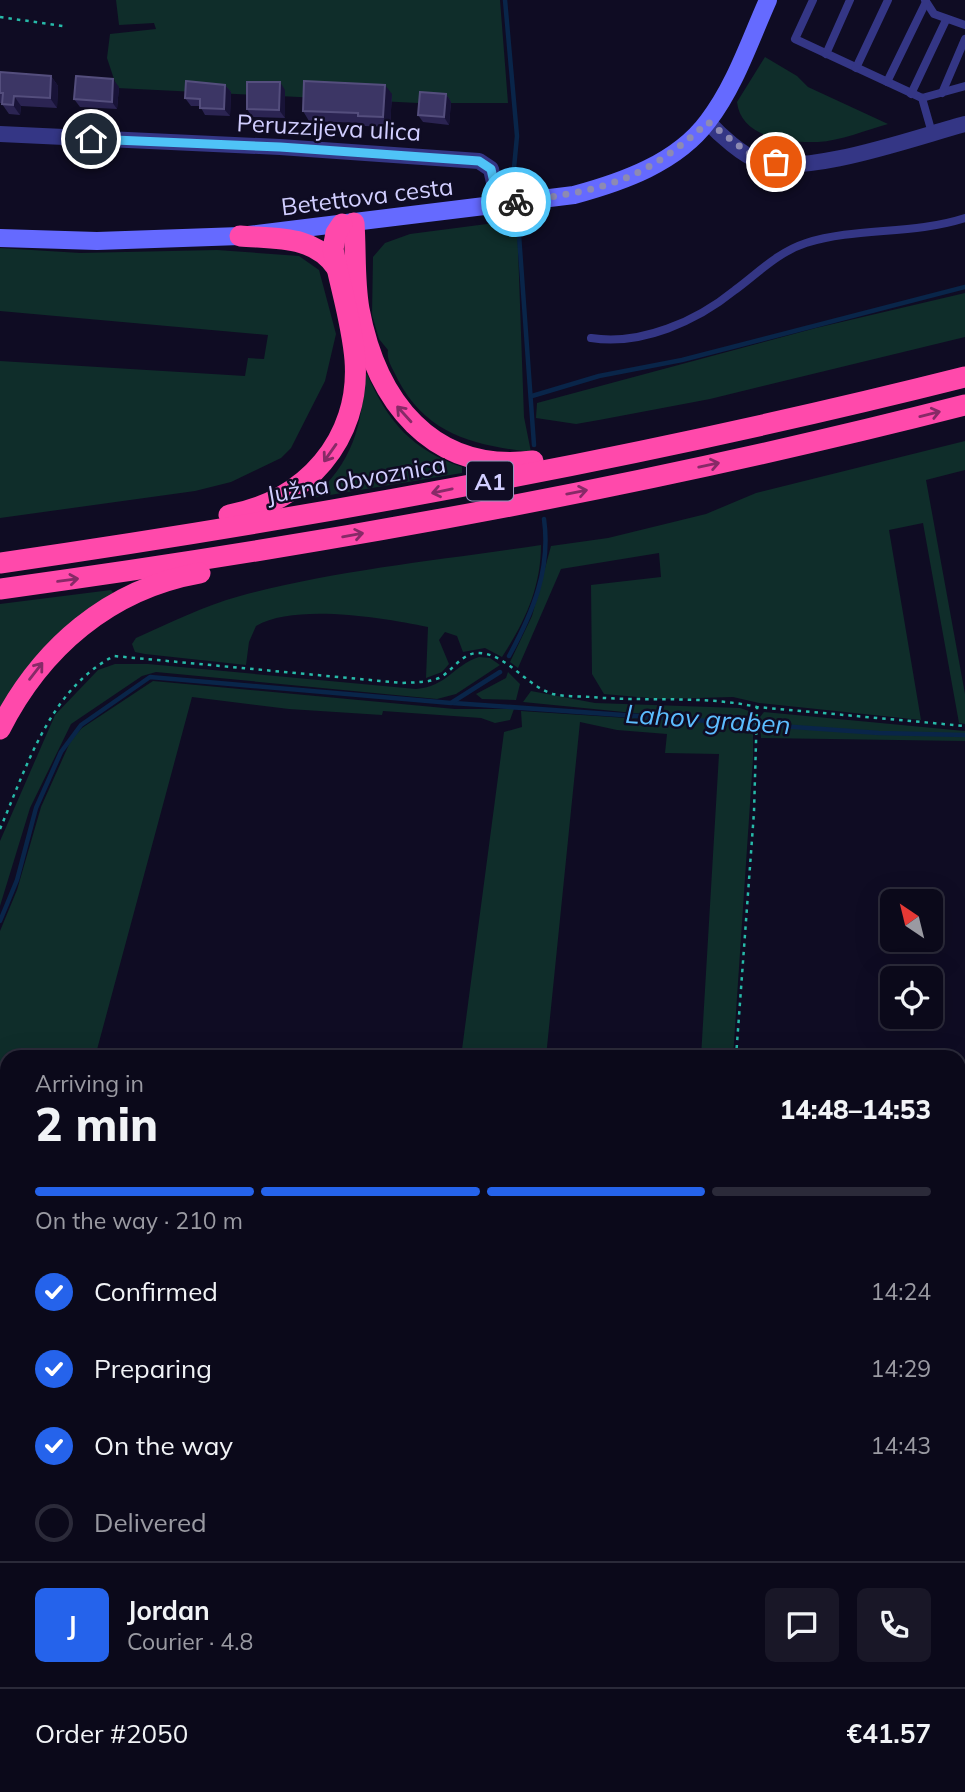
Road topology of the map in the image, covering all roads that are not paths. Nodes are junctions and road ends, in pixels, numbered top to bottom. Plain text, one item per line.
1 (768, 0) edge
2 (813, 0) edge
3 (850, 0) edge
4 (888, 0) edge
5 (925, 1) edge
6 (946, 20) junction
7 (965, 25) edge
8 (965, 39) edge
9 (826, 54) junction
10 (856, 68) junction
11 (887, 82) junction
12 (965, 86) edge
13 (942, 93) junction
14 (911, 94) junction
15 (922, 98) junction
16 (708, 122) junction
17 (965, 124) edge
18 (932, 133) junction
19 (0, 134) edge
20 (511, 203) junction
21 (965, 218) edge
22 (348, 223) junction
23 (240, 236) junction
24 (0, 238) edge
25 (336, 268) junction
26 (591, 338) dead end
27 (965, 377) edge
28 (965, 405) edge
29 (845, 407) junction
30 (132, 543) junction
31 (286, 547) junction
32 (0, 562) edge
33 (0, 589) edge
34 (0, 729) edge

1 - 16 street, Betettova cesta
2 - 9 lane
3 - 9 lane
4 - 10 lane
5 - 6 lane
5 - 11 lane
6 - 7 lane
6 - 14 lane
8 - 13 lane
9 - 10 lane
10 - 11 lane
11 - 14 lane
12 - 13 lane
13 - 15 lane
14 - 15 lane
15 - 18 lane
16 - 18 street
16 - 20 street, Betettova cesta
17 - 18 street
19 - 20 street, Peruzzijeva ulica
20 - 22 street, Betettova cesta
21 - 26 lane
22 - 23 street, Betettova cesta
22 - 25 highway
29 -> 22 highway
23 - 24 street, Betettova cesta
23 - 25 highway
25 -> 30 highway
27 - 29 highway, Južna obvoznica / A1
31 -> 28 highway, A1
29 -> 30 highway, Južna obvoznica / A1
30 - 32 highway, Južna obvoznica / A1
33 -> 31 highway, A1
34 -> 31 highway

